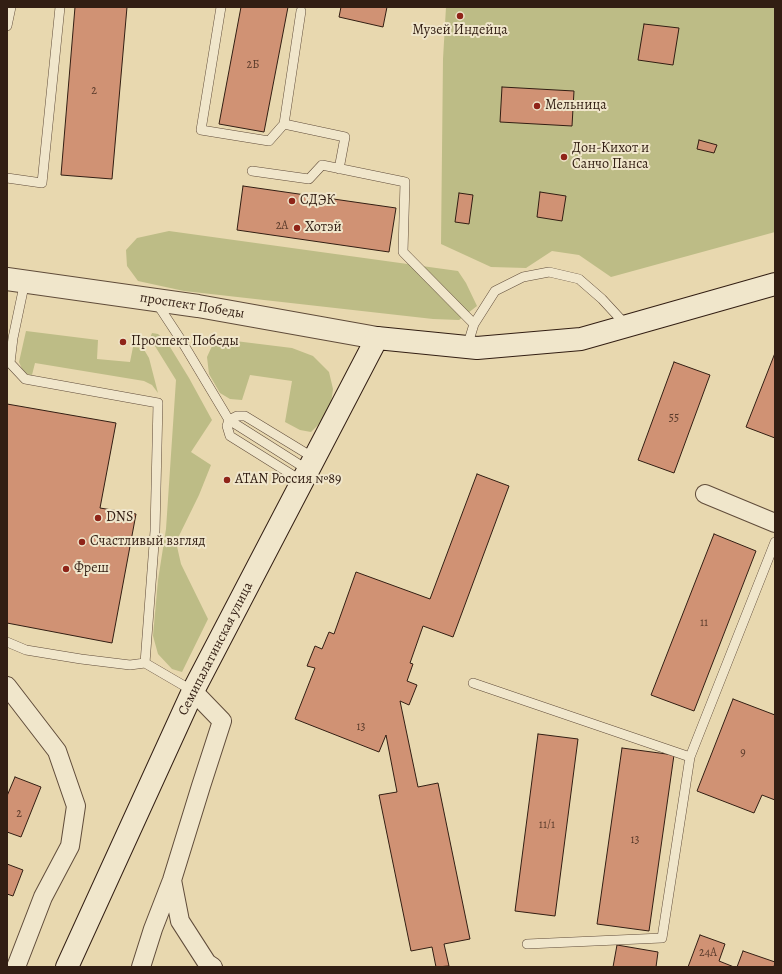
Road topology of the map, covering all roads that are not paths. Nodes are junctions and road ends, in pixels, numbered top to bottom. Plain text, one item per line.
1 (11, 7) edge
2 (60, 7) edge
3 (221, 7) edge
4 (301, 11) dead end
5 (7, 26) edge
6 (284, 124) junction
7 (339, 169) junction
8 (252, 171) dead end
9 (7, 178) edge
10 (16, 280) edge
11 (775, 284) edge
12 (154, 300) junction
13 (474, 324) junction
14 (627, 326) junction
15 (377, 338) junction
16 (467, 347) junction
17 (229, 420) junction
18 (308, 470) junction
19 (705, 494) dead end
20 (775, 523) edge
21 (775, 542) edge
22 (7, 642) edge
23 (145, 663) junction
24 (473, 683) dead end
25 (7, 686) edge
26 (193, 691) junction
27 (690, 757) junction
28 (172, 880) junction
29 (527, 944) dead end
30 (16, 967) edge
31 (67, 967) edge
32 (140, 967) edge
33 (212, 967) edge

1 - 5 lane
2 - 9 lane
3 - 6 lane
4 - 6 lane
6 - 7 lane
7 - 8 lane
7 - 13 lane
10 - 12 main road, проспект Победы
10 - 23 lane
11 - 14 main road, проспект Победы
12 - 15 main road, проспект Победы
12 - 17 lane
13 - 14 lane
13 - 16 lane
14 - 16 main road, проспект Победы
15 - 16 main road, проспект Победы
15 - 18 main road, Семипалатинская улица
17 - 18 lane
17 - 18 lane
18 - 26 main road, Семипалатинская улица
19 - 20 street
21 - 27 lane
22 - 23 lane
23 - 26 lane
24 - 27 lane
25 - 30 street
26 - 28 street
26 - 31 main road, Семипалатинская улица
27 - 29 lane
28 - 32 street
28 - 33 street

